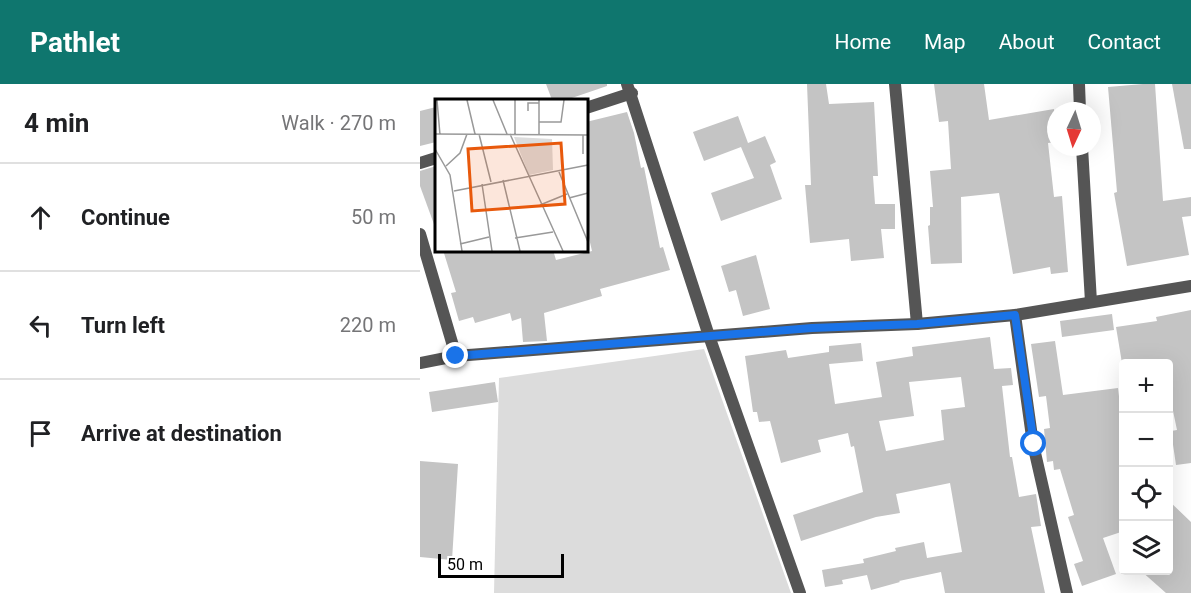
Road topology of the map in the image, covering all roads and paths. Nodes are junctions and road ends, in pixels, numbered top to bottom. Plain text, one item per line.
1 (895, 84) edge
2 (1079, 84) edge
3 (630, 89) edge
4 (1080, 102) edge
5 (588, 107) edge
6 (1083, 156) edge
7 (435, 158) edge
8 (420, 163) edge
9 (420, 234) edge
10 (1191, 286) edge
11 (1091, 302) junction
12 (1015, 315) junction
13 (917, 324) junction
14 (709, 336) junction
15 (456, 356) junction
16 (420, 363) edge
17 (800, 593) edge
18 (1067, 593) edge

1 - 13 street
2 - 4 street
3 - 5 street
3 - 14 street
6 - 11 street
7 - 8 street
9 - 15 street
10 - 11 street
11 - 12 street
12 - 13 street
12 - 18 street
13 - 14 street
14 - 15 street
14 - 17 street
15 - 16 street

